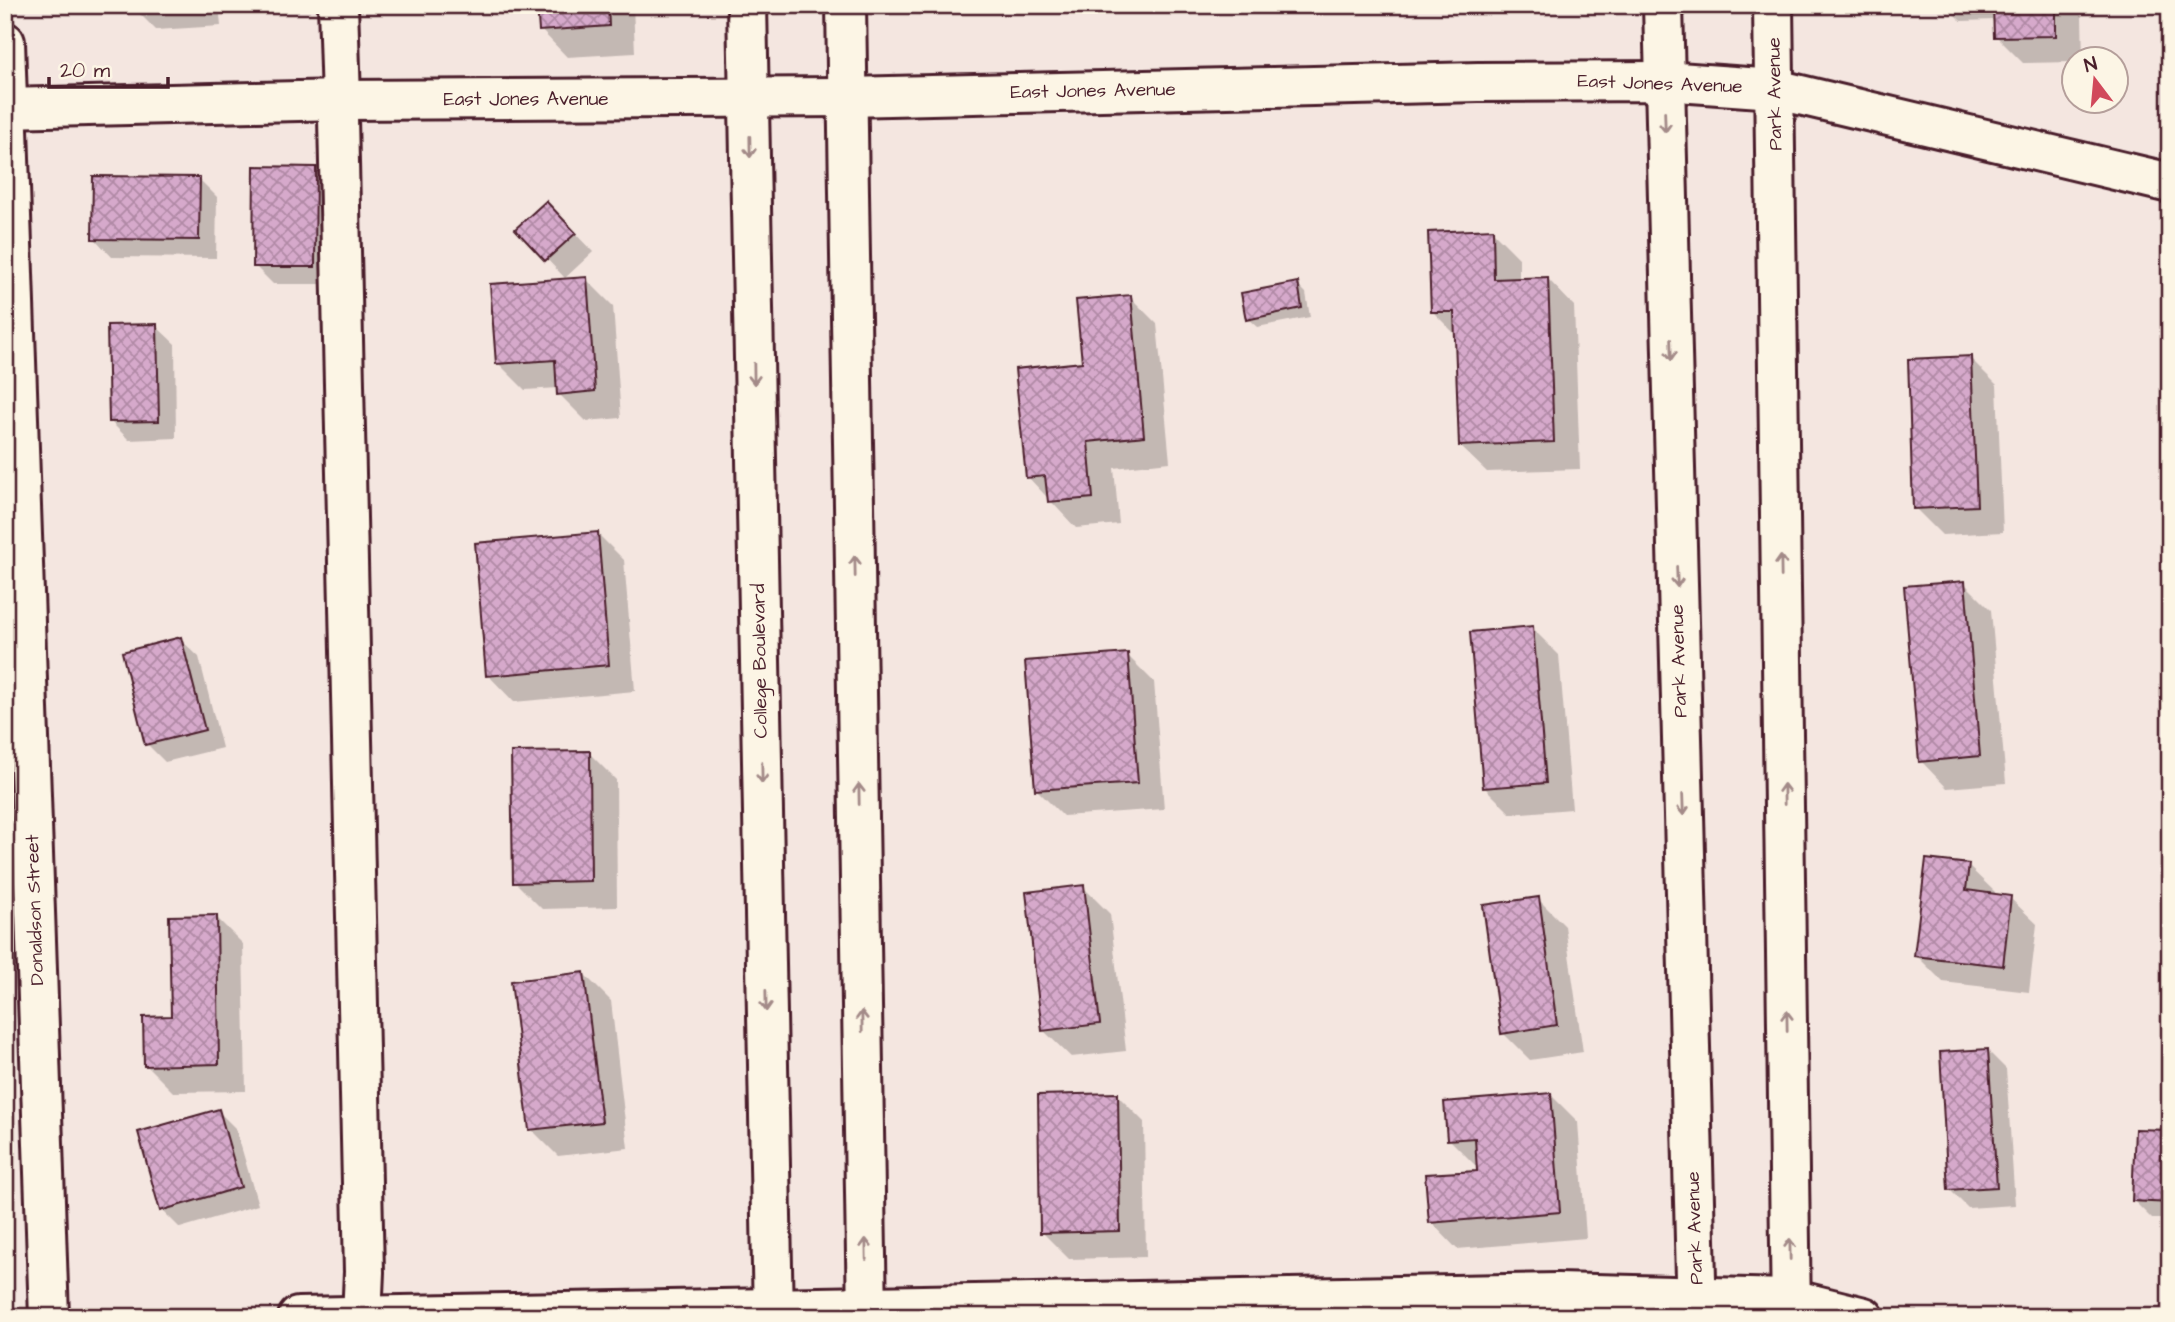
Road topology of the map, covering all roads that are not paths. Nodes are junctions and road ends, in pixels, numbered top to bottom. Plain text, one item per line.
1 (338, 5) edge
2 (747, 5) edge
3 (846, 5) edge
4 (1663, 5) edge
5 (1773, 5) edge
6 (5, 42) edge
7 (1664, 81) junction
8 (1775, 89) junction
9 (848, 97) junction
10 (749, 98) junction
11 (341, 100) junction
12 (6, 108) edge
13 (2170, 183) edge
14 (1697, 1307) edge
15 (1791, 1308) edge
16 (867, 1311) edge
17 (772, 1312) edge
18 (49, 1317) edge
19 (298, 1317) edge
20 (362, 1317) edge
21 (1864, 1317) edge

1 - 11 street
2 - 10 street, College Boulevard
3 - 9 street
4 - 7 street, Park Avenue
5 - 8 street, Park Avenue
6 - 12 street, Donaldson Street
7 - 8 street, East Jones Avenue
7 - 9 street, East Jones Avenue
7 -> 14 street, Park Avenue
8 - 13 street, East Jones Avenue
15 -> 8 street, Park Avenue
9 - 10 street, East Jones Avenue
16 -> 9 street
10 - 11 street, East Jones Avenue
10 -> 17 street, College Boulevard
11 - 12 street, East Jones Avenue
11 - 20 street
12 - 18 street, Donaldson Street
14 - 15 street
14 - 16 street
15 - 21 street
16 - 17 street
17 - 20 street
19 - 20 street

